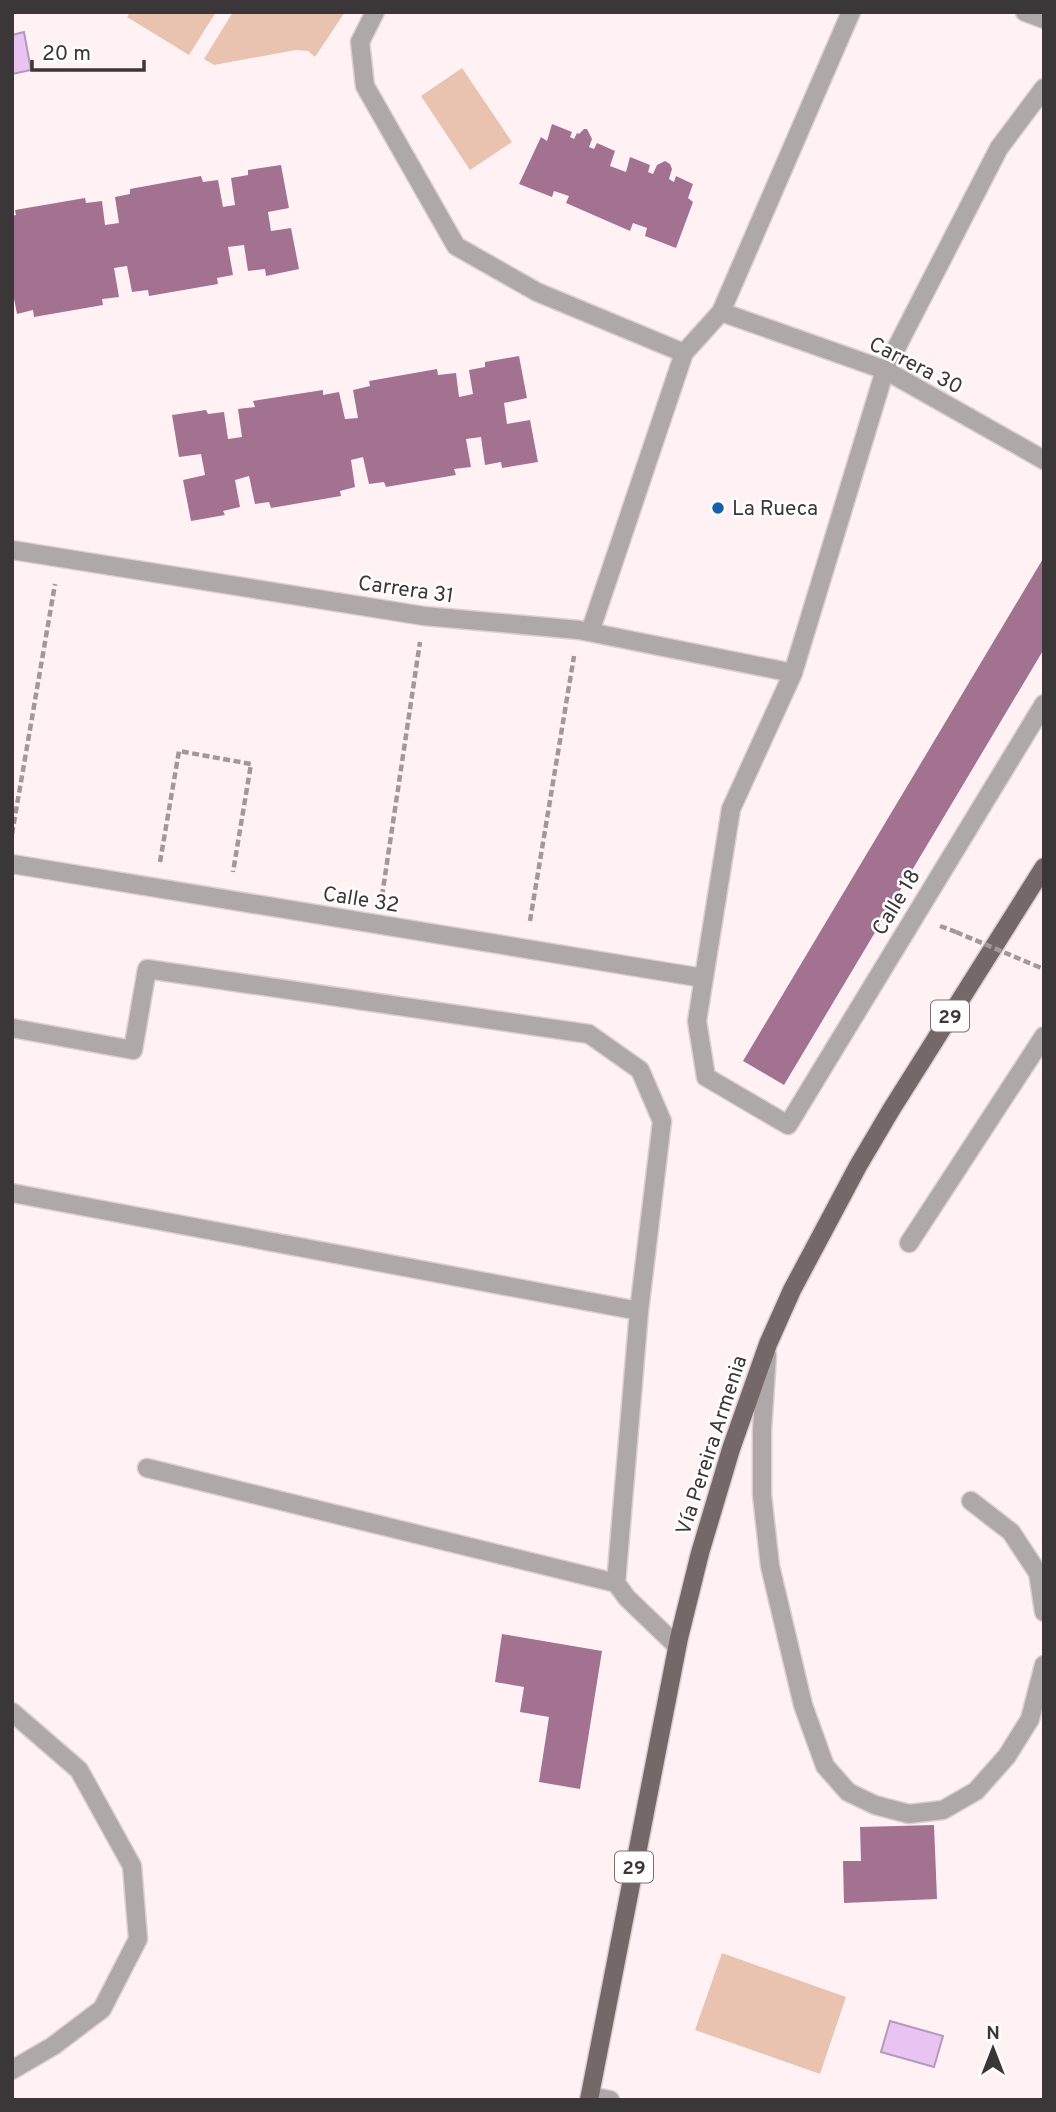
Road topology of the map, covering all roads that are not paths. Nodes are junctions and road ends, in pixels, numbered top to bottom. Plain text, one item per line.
1 (375, 12) edge
2 (851, 12) edge
3 (1025, 12) edge
4 (1044, 19) edge
5 (1044, 88) edge
6 (721, 312) junction
7 (684, 354) junction
8 (885, 370) junction
9 (1044, 460) edge
10 (12, 550) edge
11 (584, 631) junction
12 (793, 673) junction
13 (1044, 704) edge
14 (12, 864) edge
15 (1044, 867) edge
16 (703, 978) junction
17 (12, 1028) edge
18 (1044, 1036) edge
19 (12, 1193) edge
20 (909, 1243) dead end
21 (639, 1311) junction
22 (768, 1344) junction
23 (146, 1468) dead end
24 (971, 1501) dead end
25 (616, 1583) junction
26 (1044, 1612) edge
27 (677, 1646) junction
28 (1044, 1665) edge
29 (12, 1712) edge
30 (12, 2070) edge
31 (589, 2098) edge
32 (610, 2100) edge

1 - 7 street
2 - 6 street
3 - 4 street
5 - 8 street
6 - 7 street
6 - 8 street, Carrera 30
7 - 11 street
8 - 9 street, Carrera 30
8 - 12 street
10 - 11 street, Carrera 31
11 - 12 street, Carrera 31
12 - 16 street
13 - 16 street, Calle 18
14 - 16 street, Calle 32
15 - 22 main road, Vía Pereira Armenia / 29
17 - 21 street
18 - 20 street
19 - 21 street
21 - 25 street
22 - 27 main road, Vía Pereira Armenia / 29
22 - 28 street
23 - 25 street
24 - 26 street
25 - 27 street
27 - 31 main road, Vía Pereira Armenia / 29
29 - 30 street
31 - 32 street

